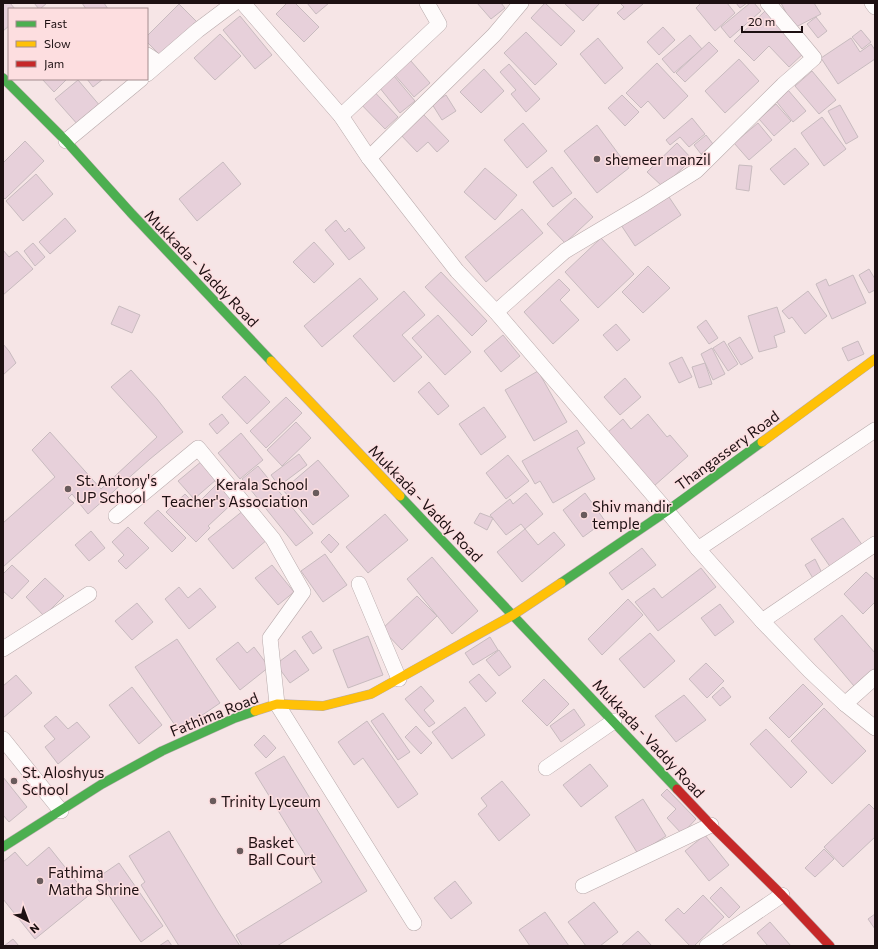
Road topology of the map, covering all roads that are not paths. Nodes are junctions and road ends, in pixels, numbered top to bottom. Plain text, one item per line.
1 (234, 3) edge
2 (243, 3) edge
3 (427, 3) edge
4 (521, 3) edge
5 (768, 3) edge
6 (872, 3) edge
7 (875, 7) edge
8 (153, 59) edge
9 (148, 72) edge
10 (3, 78) edge
11 (140, 80) edge
12 (340, 116) junction
13 (66, 141) junction
14 (369, 158) junction
15 (496, 312) junction
16 (875, 359) edge
17 (875, 430) edge
18 (667, 511) junction
19 (116, 516) dead end
20 (875, 544) edge
21 (698, 549) junction
22 (358, 584) dead end
23 (89, 594) dead end
24 (513, 615) junction
25 (762, 621) junction
26 (3, 649) edge
27 (875, 677) edge
28 (399, 679) junction
29 (277, 704) junction
30 (845, 704) junction
31 (614, 721) junction
32 (875, 728) edge
33 (3, 739) edge
34 (546, 768) dead end
35 (61, 811) junction
36 (710, 825) junction
37 (3, 847) edge
38 (583, 886) dead end
39 (782, 895) junction
40 (414, 923) dead end
41 (707, 946) edge
42 (830, 946) edge

1 - 8 street
2 - 12 street
3 - 12 street
4 - 14 street
5 - 15 street
6 - 7 street
8 - 9 street
10 - 13 street, Mukkada - Vaddy Road
11 - 13 street
12 - 14 street
13 - 24 street, Mukkada - Vaddy Road
14 - 15 street
15 - 18 street
16 - 18 street, Thangassery Road
17 - 21 street
18 - 21 street
18 - 24 street, Thangassery Road
19 - 29 street
20 - 25 street
21 - 25 street
22 - 28 street
23 - 26 street
24 - 28 street, Fathima Road
24 - 31 street, Mukkada - Vaddy Road
25 - 30 street
27 - 30 street
28 - 29 street, Fathima Road
29 - 35 street, Fathima Road
29 - 40 street
30 - 32 street
31 - 34 street
31 - 36 street, Mukkada - Vaddy Road
33 - 35 street
35 - 37 street, Fathima Road
36 - 38 street
36 - 39 street, Mukkada - Vaddy Road
39 - 41 street
39 - 42 street, Mukkada - Vaddy Road

